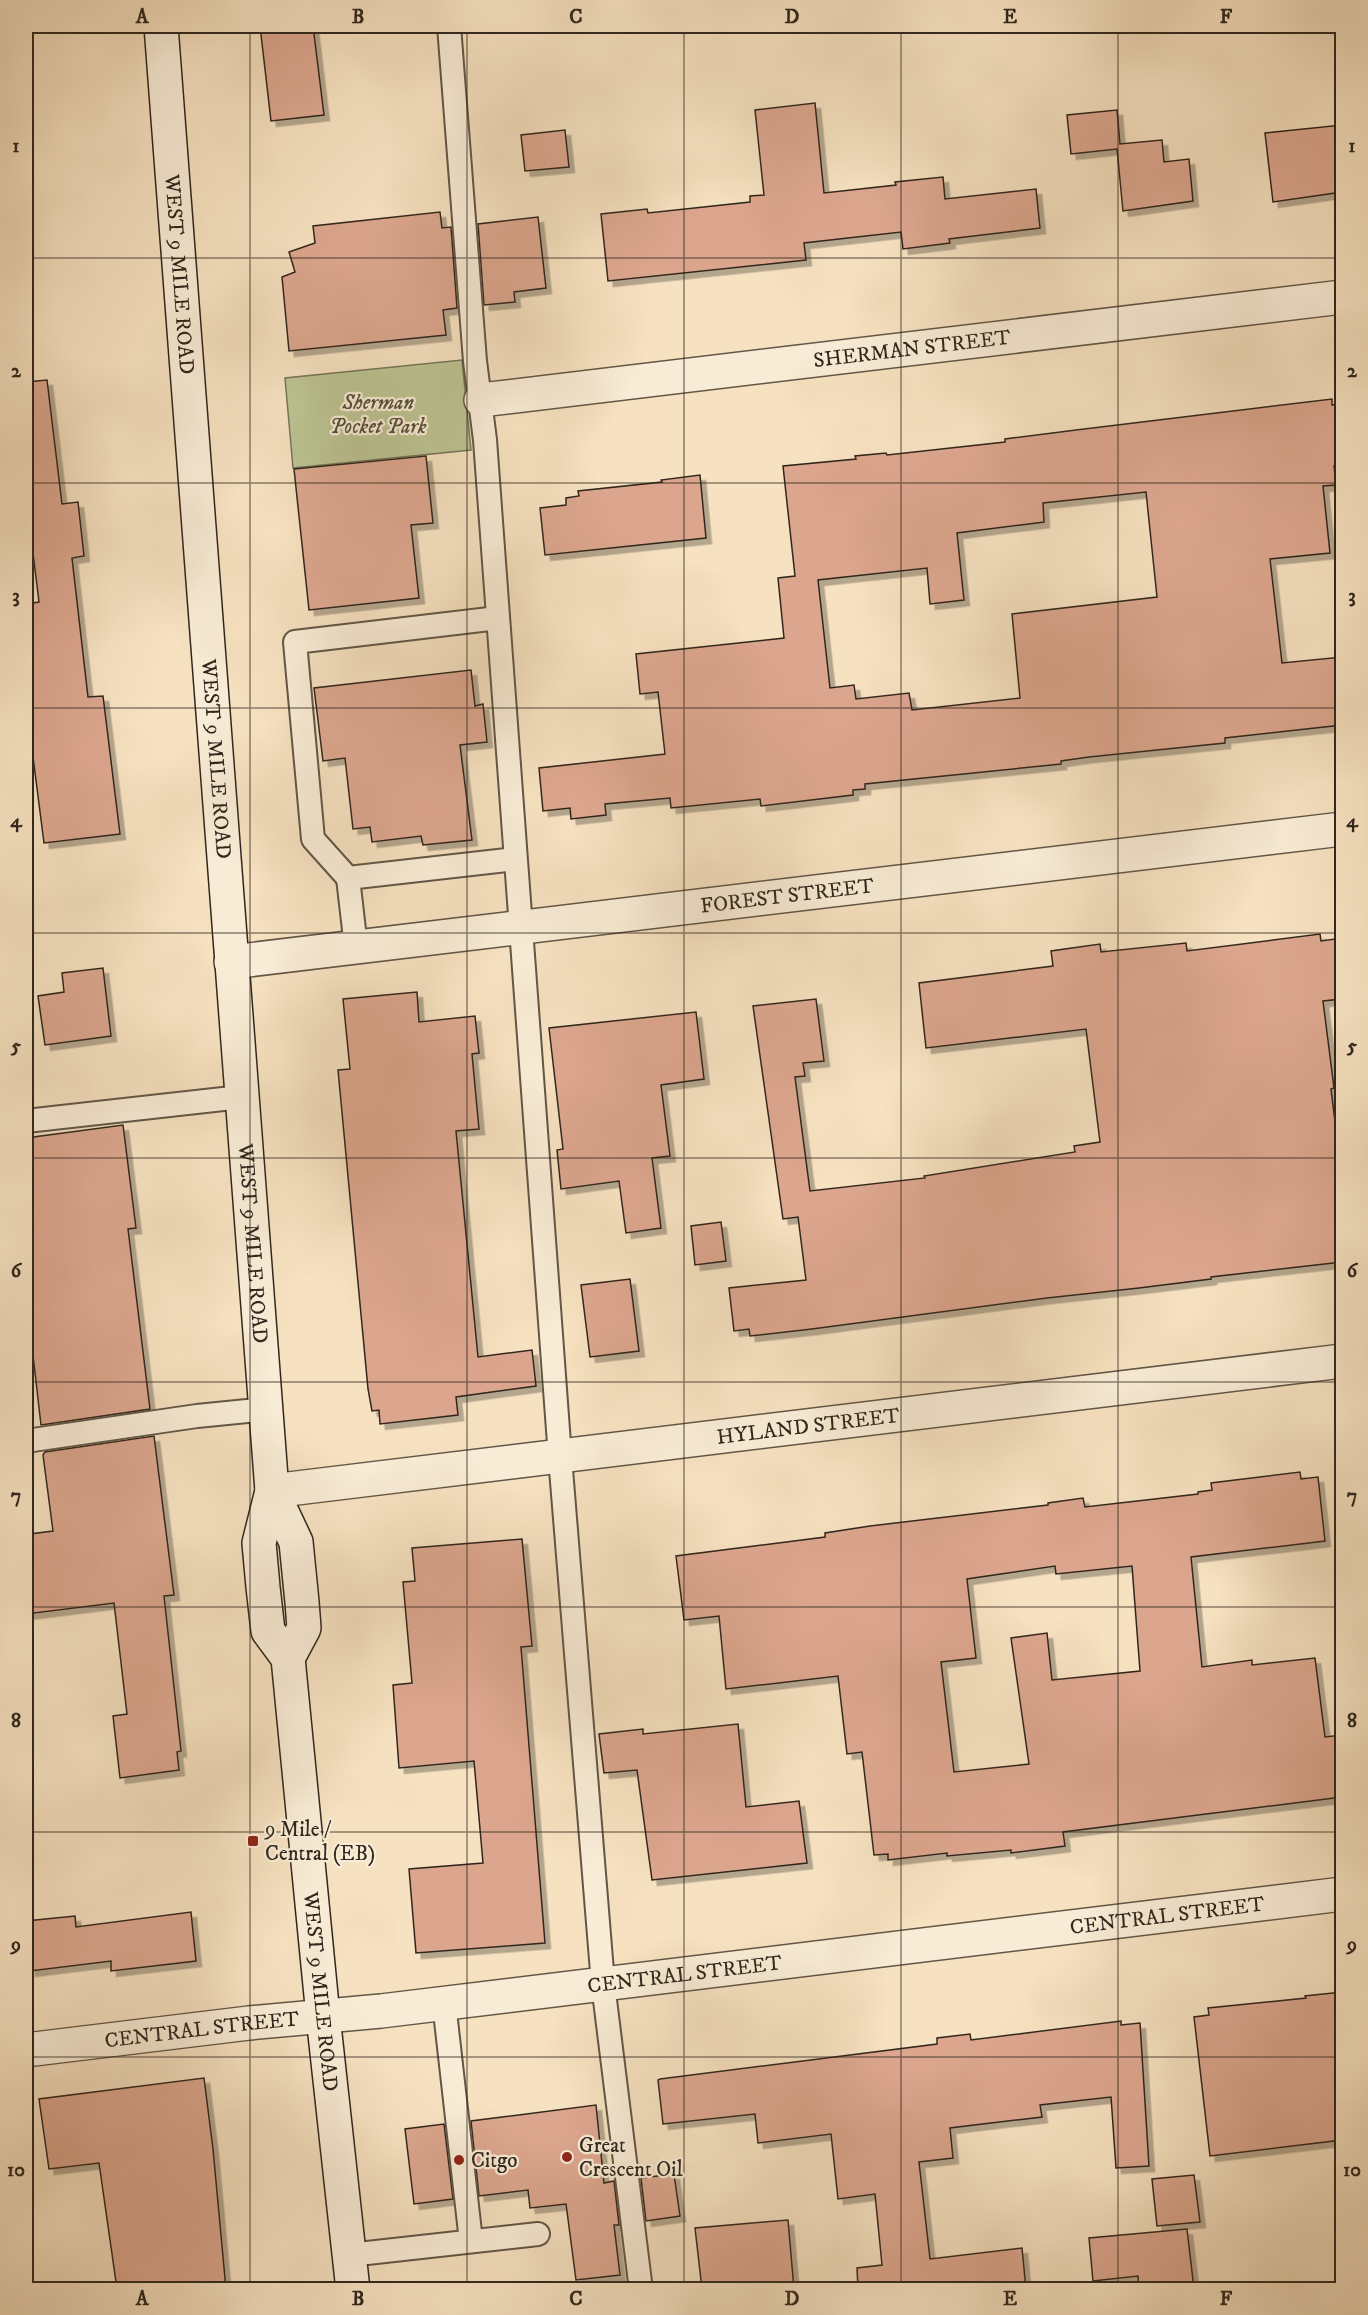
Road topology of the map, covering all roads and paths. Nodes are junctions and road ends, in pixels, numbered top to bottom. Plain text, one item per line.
1 (161, 26) edge
2 (449, 26) edge
3 (1342, 297) edge
4 (481, 400) junction
5 (498, 618) junction
6 (1342, 829) edge
7 (515, 859) junction
8 (348, 878) junction
9 (521, 928) junction
10 (356, 947) junction
11 (231, 962) junction
12 (241, 1097) junction
13 (26, 1120) edge
14 (1342, 1361) edge
15 (267, 1409) junction
16 (26, 1442) edge
17 (560, 1457) junction
18 (272, 1491) junction
19 (1342, 1894) edge
20 (603, 1984) junction
21 (444, 2003) junction
22 (323, 2016) junction
23 (26, 2050) edge
24 (538, 2234) dead end
25 (471, 2241) junction
26 (349, 2255) junction
27 (353, 2289) edge
28 (641, 2289) edge

1 - 11 street, WEST 9 MILE ROAD
2 - 4 lane
3 - 4 street, SHERMAN STREET
4 - 5 lane
5 - 7 lane
5 - 8 lane
6 - 9 street, FOREST STREET
7 - 8 lane
7 - 9 lane
8 - 10 lane
9 - 10 street, FOREST STREET
9 - 17 lane
10 - 11 street, FOREST STREET
11 - 12 street, WEST 9 MILE ROAD
12 - 13 lane
12 - 15 street, WEST 9 MILE ROAD
14 - 17 street, HYLAND STREET
15 - 16 lane
15 - 18 street, WEST 9 MILE ROAD
17 - 18 street, HYLAND STREET
17 - 20 lane
18 - 22 street, WEST 9 MILE ROAD
19 - 20 street, CENTRAL STREET
20 - 21 street, CENTRAL STREET
20 - 28 lane
21 - 22 street, CENTRAL STREET
21 - 25 lane
22 - 23 street, CENTRAL STREET
22 - 26 street, WEST 9 MILE ROAD
24 - 25 lane
25 - 26 lane
26 - 27 street, WEST 9 MILE ROAD

